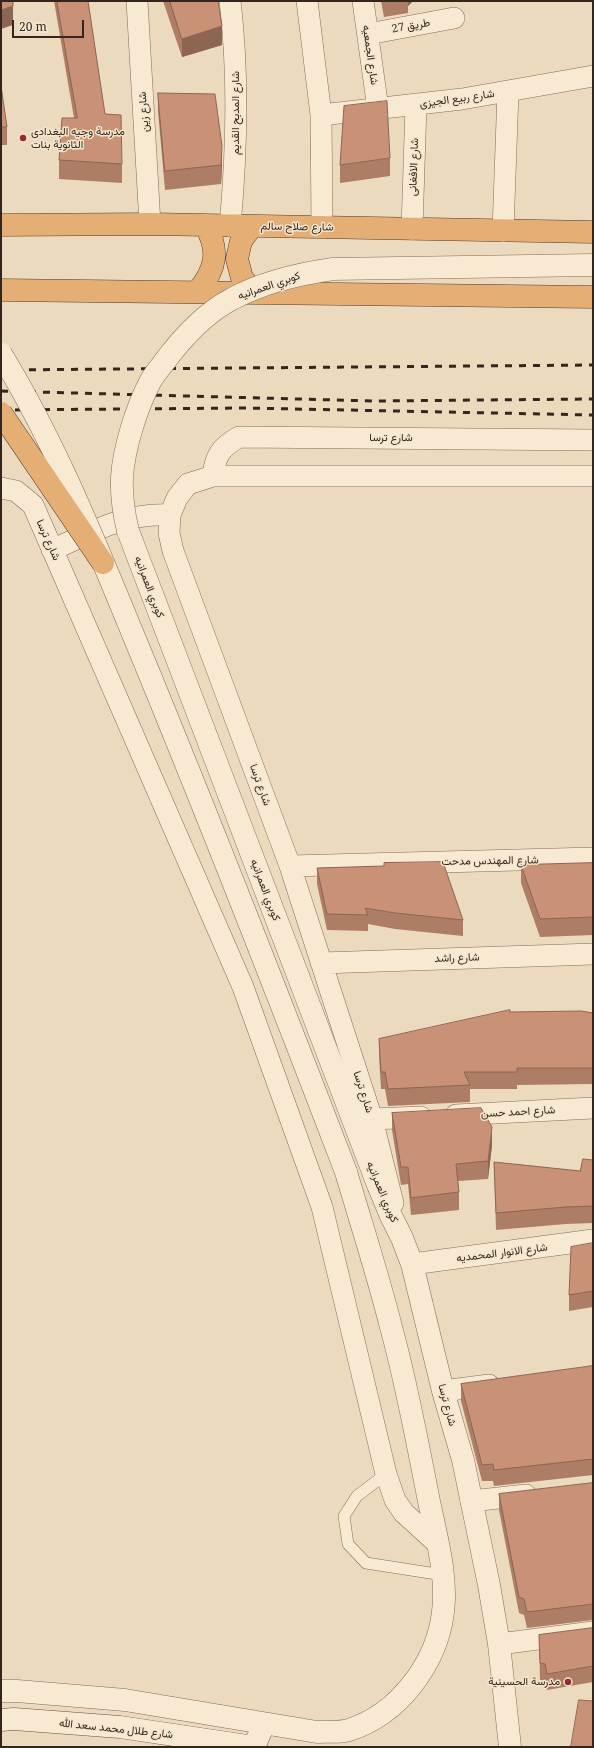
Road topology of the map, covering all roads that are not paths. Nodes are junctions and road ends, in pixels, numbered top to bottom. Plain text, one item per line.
1 (137, 1) edge
2 (230, 1) edge
3 (308, 1) edge
4 (363, 1) edge
5 (454, 18) dead end
6 (368, 34) junction
7 (593, 76) edge
8 (508, 92) junction
9 (416, 105) junction
10 (378, 108) junction
11 (321, 115) junction
12 (150, 224) junction
13 (1, 225) edge
14 (205, 225) junction
15 (230, 226) junction
16 (252, 226) junction
17 (322, 227) junction
18 (412, 229) junction
19 (503, 231) junction
20 (593, 232) edge
21 (593, 265) edge
22 (1, 290) edge
23 (198, 291) junction
24 (254, 292) junction
25 (593, 297) edge
26 (1, 354) edge
27 (1, 413) edge
28 (593, 440) edge
29 (214, 476) junction
30 (593, 476) edge
31 (1, 488) edge
32 (170, 515) junction
33 (52, 550) junction
34 (103, 563) junction
35 (593, 858) edge
36 (290, 866) junction
37 (593, 954) edge
38 (321, 963) junction
39 (593, 1108) edge
40 (372, 1119) junction
41 (402, 1238) junction
42 (593, 1240) edge
43 (412, 1264) junction
44 (506, 1382) edge
45 (443, 1392) junction
46 (386, 1474) junction
47 (547, 1492) edge
48 (471, 1501) junction
49 (437, 1544) junction
50 (444, 1575) junction
51 (593, 1632) edge
52 (499, 1644) junction
53 (1, 1691) edge
54 (1, 1720) edge
55 (264, 1724) junction
56 (254, 1747) edge
57 (510, 1747) edge

1 - 12 street, شارع زين
2 - 15 street, شارع المدبح القديم
3 - 11 street
4 - 6 street, شارع الجمعيه
5 - 6 street, طريق 27
6 - 10 street, شارع الجمعيه
7 - 8 street, شارع ربيع الجيزى
8 - 9 street, شارع ربيع الجيزى
8 - 19 street
9 - 10 street, شارع ربيع الجيزى
9 - 18 street, شارع الافغانى
10 - 11 street, شارع ربيع الجيزى
11 - 17 street
12 - 13 highway, شارع صلاح سالم
12 - 14 highway, شارع صلاح سالم
14 - 15 highway, شارع صلاح سالم
14 - 23 highway
15 - 16 highway, شارع صلاح سالم
16 - 17 highway, شارع صلاح سالم
16 - 24 highway
17 - 18 highway, شارع صلاح سالم
18 - 19 highway, شارع صلاح سالم
19 - 20 highway, شارع صلاح سالم
21 - 41 street, كوبري العمرانيه, bridge
22 - 23 highway
23 - 24 highway
24 - 25 highway
26 - 34 street, bridge
27 - 34 highway, bridge
28 - 29 street, شارع ترسا
29 - 30 street, شارع ترسا
29 - 32 street, شارع ترسا
31 - 33 street, شارع ترسا
32 - 33 street
32 - 36 street, شارع ترسا
33 - 46 street, شارع ترسا
34 - 49 street, bridge
35 - 36 street, شارع المهندس مدحت
36 - 38 street, شارع ترسا
37 - 38 street, شارع راشد
38 - 40 street, شارع ترسا
39 - 40 street, شارع احمد حسن
40 - 41 street, شارع ترسا
41 - 43 street, شارع ترسا
42 - 43 street, شارع الانوار المحمديه
43 - 45 street, شارع ترسا
44 - 45 street
45 - 48 street, شارع ترسا
46 - 49 street, شارع ترسا
46 - 50 lane
47 - 48 street
48 - 52 street, شارع ترسا
49 - 50 street
50 - 55 street
51 - 52 street
52 - 57 street, شارع ترسا
53 - 55 street
54 - 56 street, شارع طلال محمد سعد الله
55 - 56 street

